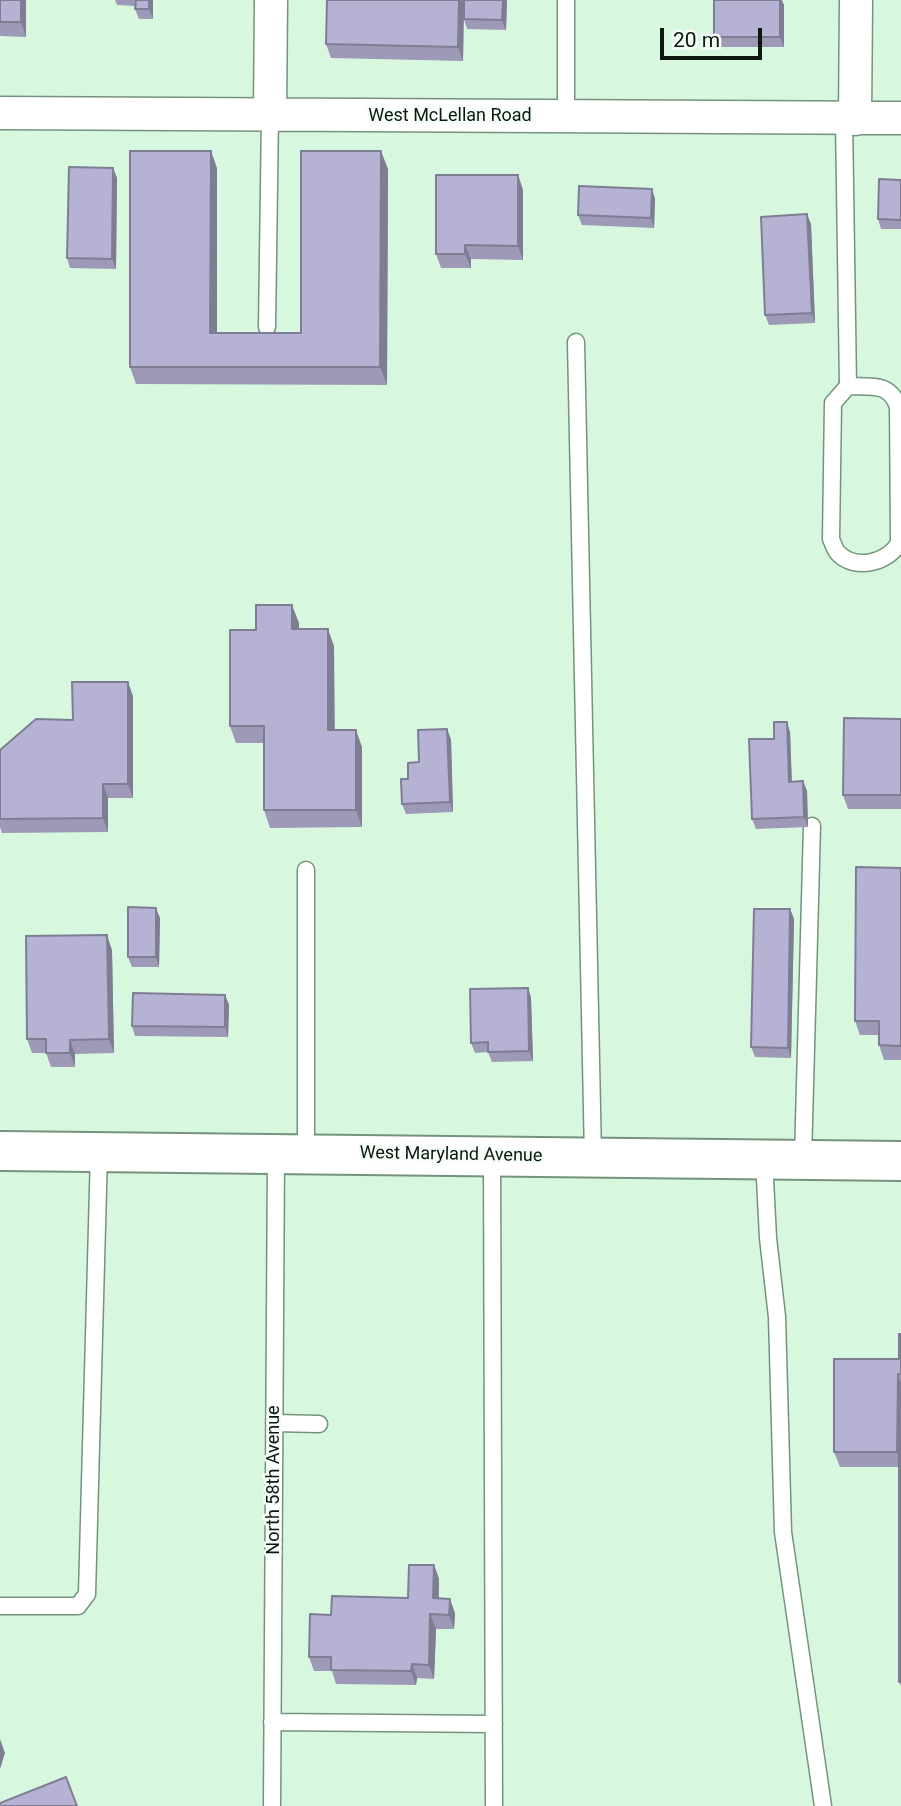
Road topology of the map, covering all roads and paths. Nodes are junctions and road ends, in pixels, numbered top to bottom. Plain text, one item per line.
1 (271, 0) edge
2 (566, 0) edge
3 (856, 0) edge
4 (0, 113) edge
5 (270, 115) junction
6 (566, 117) junction
7 (901, 118) edge
8 (849, 119) junction
9 (267, 327) dead end
10 (576, 342) dead end
11 (848, 386) junction
12 (813, 826) dead end
13 (306, 870) dead end
14 (0, 1151) edge
15 (99, 1152) junction
16 (291, 1154) junction
17 (492, 1155) junction
18 (593, 1157) junction
19 (764, 1159) junction
20 (803, 1160) junction
21 (901, 1161) edge
22 (274, 1423) junction
23 (319, 1424) dead end
24 (0, 1606) edge
25 (272, 1722) junction
26 (494, 1724) junction
27 (272, 1806) edge
28 (494, 1806) edge
29 (823, 1806) edge

1 - 5 street
2 - 6 lane
3 - 8 street
4 - 5 street, West McLellan Road
5 - 6 street, West McLellan Road
5 - 9 lane
6 - 8 street, West McLellan Road
7 - 8 street, West McLellan Road
8 - 11 lane
10 - 18 lane
11 - 11 lane
12 - 20 lane
13 - 16 lane, North 58th Avenue
14 - 15 street, West Maryland Avenue
15 - 16 street, West Maryland Avenue
15 - 24 lane
16 - 17 street, West Maryland Avenue
16 - 22 lane, North 58th Avenue
17 - 18 street, West Maryland Avenue
17 - 26 lane
18 - 19 street, West Maryland Avenue
19 - 20 street, West Maryland Avenue
19 - 29 lane
20 - 21 street, West Maryland Avenue
22 - 23 lane
22 - 25 lane, North 58th Avenue
25 - 26 lane
25 - 27 lane, North 58th Avenue
26 - 28 lane

